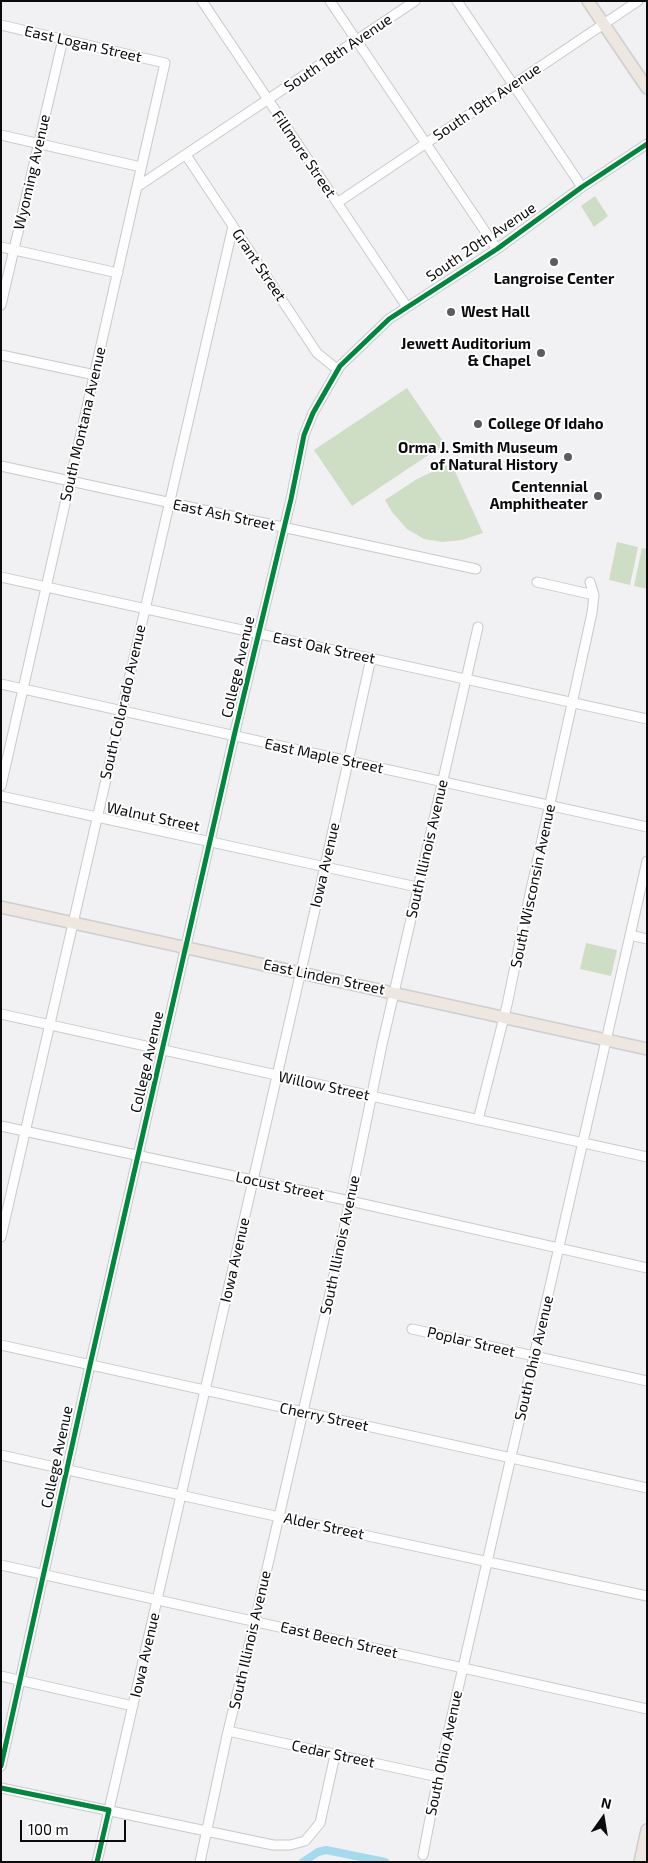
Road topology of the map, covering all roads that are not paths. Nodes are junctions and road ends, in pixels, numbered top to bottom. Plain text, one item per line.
1 (202, 1) edge
2 (330, 1) edge
3 (415, 1) edge
4 (457, 1) edge
5 (588, 1) edge
6 (638, 1) edge
7 (604, 24) junction
8 (1, 25) edge
9 (63, 39) junction
10 (356, 40) junction
11 (165, 63) joint
12 (513, 84) junction
13 (647, 88) edge
14 (268, 100) junction
15 (1, 136) edge
16 (426, 143) junction
17 (39, 144) junction
18 (647, 144) edge
19 (186, 155) junction
20 (142, 168) junction
21 (137, 187) junction
22 (582, 187) junction
23 (337, 203) junction
24 (233, 226) junction
25 (1, 247) edge
26 (497, 249) junction
27 (14, 250) junction
28 (118, 273) junction
29 (1, 305) edge
30 (407, 307) junction
31 (1, 355) edge
32 (338, 370) junction
33 (94, 374) junction
34 (1, 466) edge
35 (70, 481) junction
36 (168, 503) junction
37 (284, 528) junction
38 (476, 569) dead end
39 (1, 576) edge
40 (537, 582) dead end
41 (590, 582) dead end
42 (46, 586) junction
43 (594, 595) junction
44 (145, 608) junction
45 (478, 627) dead end
46 (258, 633) junction
47 (370, 658) junction
48 (466, 679) junction
49 (1, 684) edge
50 (23, 689) junction
51 (573, 702) junction
52 (121, 711) junction
53 (647, 719) edge
54 (234, 736) junction
55 (348, 761) junction
56 (442, 782) junction
57 (1, 786) edge
58 (1, 796) edge
59 (550, 806) junction
60 (96, 818) junction
61 (647, 827) edge
62 (210, 842) junction
63 (647, 861) edge
64 (325, 866) junction
65 (417, 887) junction
66 (1, 907) edge
67 (72, 922) junction
68 (630, 935) junction
69 (647, 939) edge
70 (186, 947) junction
71 (300, 972) junction
72 (394, 993) junction
73 (1, 1014) edge
74 (504, 1017) junction
75 (49, 1025) junction
76 (605, 1040) junction
77 (647, 1048) edge
78 (162, 1050) junction
79 (276, 1076) junction
80 (372, 1096) junction
81 (478, 1120) junction
82 (1, 1126) edge
83 (25, 1131) junction
84 (583, 1143) junction
85 (138, 1155) junction
86 (647, 1157) edge
87 (253, 1180) junction
88 (350, 1201) junction
89 (1, 1237) edge
90 (560, 1249) junction
91 (647, 1268) edge
92 (412, 1329) dead end
93 (1, 1344) edge
94 (534, 1357) junction
95 (90, 1364) junction
96 (647, 1381) edge
97 (205, 1390) junction
98 (303, 1412) junction
99 (1, 1455) edge
100 (511, 1458) junction
101 (67, 1469) junction
102 (647, 1488) edge
103 (181, 1495) junction
104 (279, 1517) junction
105 (487, 1561) junction
106 (1, 1565) edge
107 (44, 1575) junction
108 (647, 1596) edge
109 (157, 1600) junction
110 (255, 1621) junction
111 (463, 1668) junction
112 (1, 1676) edge
113 (21, 1680) junction
114 (133, 1706) junction
115 (647, 1709) edge
116 (228, 1731) junction
117 (335, 1755) junction
118 (1, 1766) edge
119 (438, 1777) junction
120 (1, 1788) edge
121 (109, 1810) junction
122 (647, 1830) edge
123 (207, 1831) junction
124 (423, 1855) dead end
125 (97, 1862) edge
126 (200, 1862) edge
127 (640, 1862) edge

1 - 14 street, Fillmore Street
2 - 10 street
3 - 10 street, South 18th Avenue
4 - 12 street
5 - 7 main road
6 - 7 street, South 19th Avenue
7 - 12 street, South 19th Avenue
7 - 13 main road
8 - 9 street, East Logan Street
9 - 11 street, East Logan Street
9 - 17 street, Wyoming Avenue
10 - 14 street, South 18th Avenue
10 - 16 street
11 - 20 street, South Montana Avenue
12 - 16 street, South 19th Avenue
12 - 22 street
14 - 19 street, South 18th Avenue
14 - 23 street, Fillmore Street
15 - 17 street
16 - 23 street, South 19th Avenue
16 - 26 street
17 - 20 street
17 - 27 street, Wyoming Avenue
18 - 22 street, South 20th Avenue
19 - 21 street, South 18th Avenue
19 - 24 street, Grant Street
20 - 21 street, South Montana Avenue
21 - 28 street, South Montana Avenue
22 - 26 street, South 20th Avenue
23 - 30 street, Fillmore Street
24 - 32 street, Grant Street
24 - 36 street, South Colorado Avenue
25 - 27 street
26 - 30 street, South 20th Avenue
27 - 28 street
27 - 29 street, Wyoming Avenue
28 - 33 street, South Montana Avenue
30 - 32 street, South 20th Avenue
31 - 33 street
32 - 37 street, College Avenue
33 - 35 street, South Montana Avenue
34 - 35 street, East Ash Street
35 - 36 street, East Ash Street
35 - 42 street, South Montana Avenue
36 - 37 street, East Ash Street
36 - 44 street, South Colorado Avenue
37 - 38 street, East Ash Street
37 - 46 street, College Avenue
39 - 42 street, East Oak Street
40 - 43 street
41 - 43 street
42 - 44 street, East Oak Street
42 - 50 street, South Montana Avenue
43 - 51 street, South Wisconsin Avenue
44 - 46 street, East Oak Street
44 - 52 street, South Colorado Avenue
45 - 48 street, South Illinois Avenue
46 - 47 street, East Oak Street
46 - 54 street, College Avenue
47 - 48 street, East Oak Street
47 - 55 street, Iowa Avenue
48 - 51 street, East Oak Street
48 - 56 street, South Illinois Avenue
49 - 50 street, East Maple Street
50 - 52 street, East Maple Street
50 - 57 street, South Montana Avenue
51 - 53 street, East Oak Street
51 - 59 street, South Wisconsin Avenue
52 - 54 street, East Maple Street
52 - 60 street, South Colorado Avenue
54 - 55 street, East Maple Street
54 - 62 street, College Avenue
55 - 56 street, East Maple Street
55 - 64 street, Iowa Avenue
56 - 59 street, East Maple Street
56 - 65 street, South Illinois Avenue
58 - 60 street, Walnut Street
59 - 61 street, East Maple Street
59 - 74 street, South Wisconsin Avenue
60 - 62 street, Walnut Street
60 - 67 street, South Colorado Avenue
62 - 64 street, Walnut Street
62 - 70 street, College Avenue
63 - 68 street, South Ohio Avenue
64 - 65 street, Walnut Street
64 - 71 street, Iowa Avenue
65 - 72 street, South Illinois Avenue
66 - 67 main road, East Linden Street
67 - 70 main road, East Linden Street
67 - 75 street, South Colorado Avenue
68 - 69 street
68 - 76 street, South Ohio Avenue
70 - 71 main road, East Linden Street
70 - 78 street, College Avenue
71 - 72 main road, East Linden Street
71 - 79 street, Iowa Avenue
72 - 74 main road, East Linden Street
72 - 80 street, South Illinois Avenue
73 - 75 street, Willow Street
74 - 76 main road, East Linden Street
74 - 81 street, South Wisconsin Avenue
75 - 78 street, Willow Street
75 - 83 street, South Colorado Avenue
76 - 77 main road, East Linden Street
76 - 84 street, South Ohio Avenue
78 - 79 street, Willow Street
78 - 85 street, College Avenue
79 - 80 street, Willow Street
79 - 87 street, Iowa Avenue
80 - 81 street, Willow Street
80 - 88 street, South Illinois Avenue
81 - 84 street, Willow Street
82 - 83 street, Locust Street
83 - 85 street, Locust Street
83 - 89 street, South Colorado Avenue
84 - 86 street, Willow Street
84 - 90 street, South Ohio Avenue
85 - 87 street, Locust Street
85 - 95 street, College Avenue
87 - 88 street, Locust Street
87 - 97 street, Iowa Avenue
88 - 90 street, Locust Street
88 - 98 street, South Illinois Avenue
90 - 91 street, Locust Street
90 - 94 street, South Ohio Avenue
92 - 94 street, Poplar Street
93 - 95 street, Cherry Street
94 - 96 street, Poplar Street
94 - 100 street, South Ohio Avenue
95 - 97 street, Cherry Street
95 - 101 street, College Avenue
97 - 98 street, Cherry Street
97 - 103 street, Iowa Avenue
98 - 100 street, Cherry Street
98 - 104 street, South Illinois Avenue
99 - 101 street, Alder Street
100 - 102 street, Cherry Street
100 - 105 street, South Ohio Avenue
101 - 103 street, Alder Street
101 - 107 street, College Avenue
103 - 104 street, Alder Street
103 - 109 street, Iowa Avenue
104 - 105 street, Alder Street
104 - 110 street, South Illinois Avenue
105 - 108 street, Alder Street
105 - 111 street, South Ohio Avenue
106 - 107 street, East Beech Street
107 - 109 street, East Beech Street
107 - 113 street, College Avenue
109 - 110 street, East Beech Street
109 - 114 street, Iowa Avenue
110 - 111 street, East Beech Street
110 - 116 street, South Illinois Avenue
111 - 115 street, East Beech Street
111 - 119 street, South Ohio Avenue
112 - 113 street
113 - 114 street
113 - 118 street, College Avenue
114 - 121 street, Iowa Avenue
116 - 117 street, Cedar Street
116 - 123 street, South Illinois Avenue
117 - 119 street, Cedar Street
117 - 123 street
119 - 124 street, South Ohio Avenue
120 - 121 street
121 - 123 street
121 - 125 street, Iowa Avenue
122 - 127 main road
123 - 126 street, South Illinois Avenue

